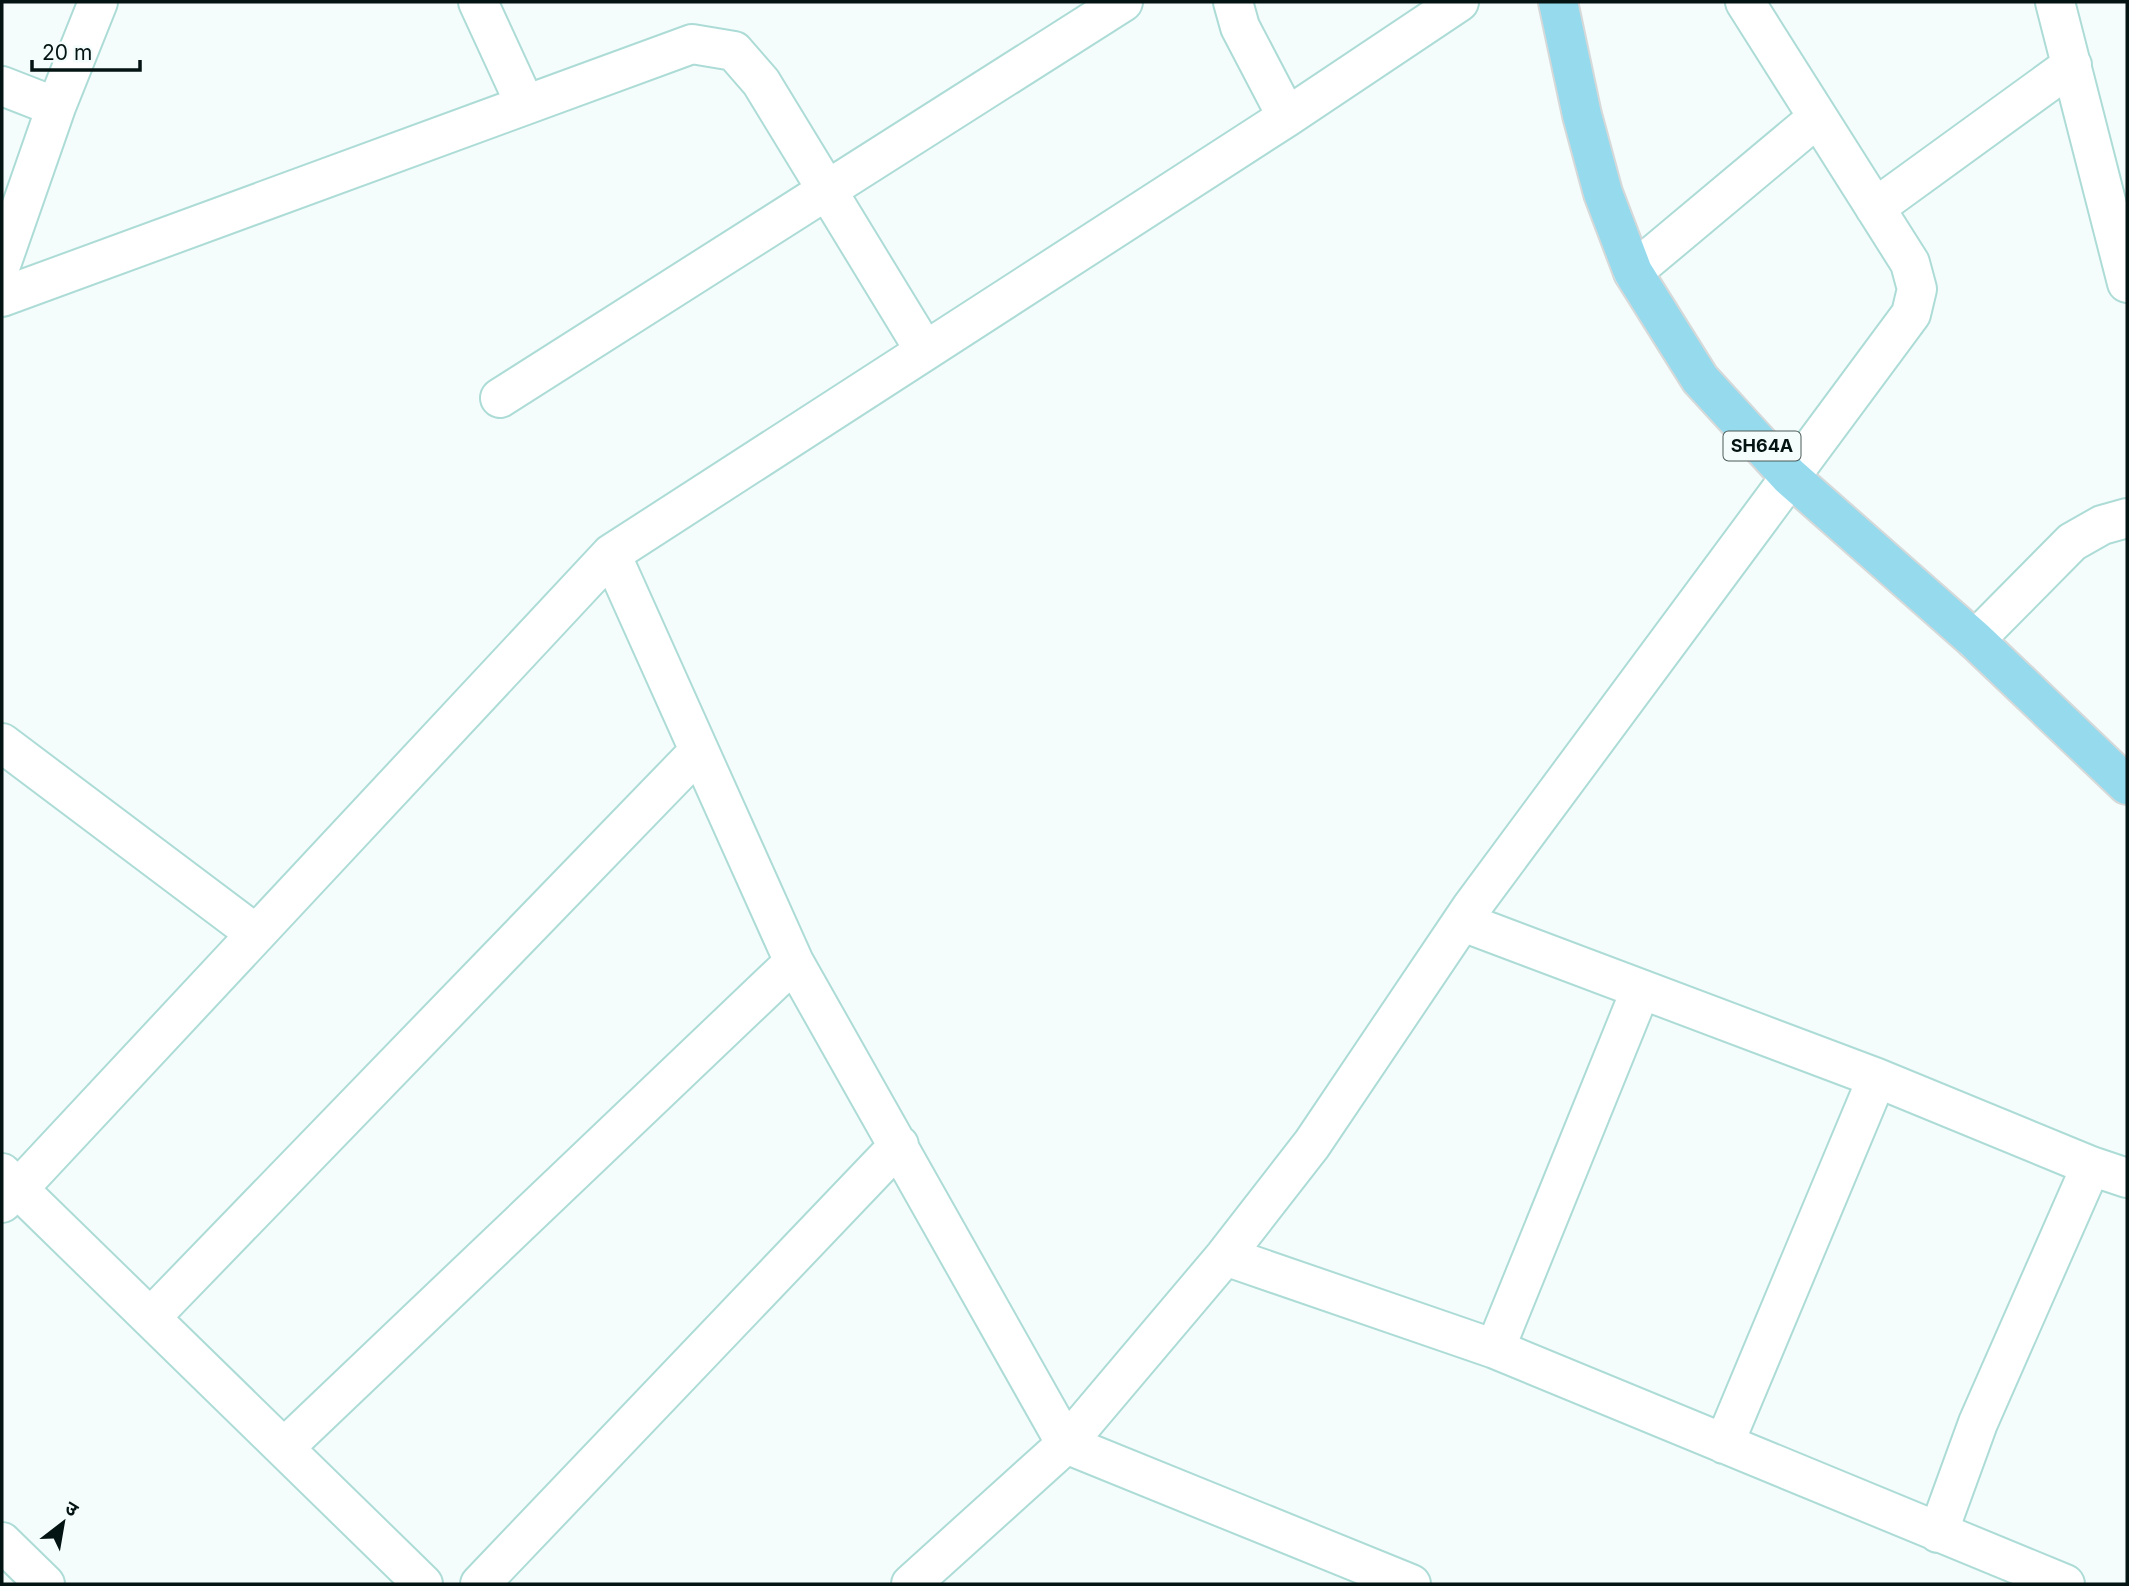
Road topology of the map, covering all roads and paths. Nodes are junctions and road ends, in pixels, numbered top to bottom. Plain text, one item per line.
1 (98, 2) edge
2 (478, 2) edge
3 (1123, 2) edge
4 (1233, 2) edge
5 (1459, 2) edge
6 (1558, 2) edge
7 (1745, 2) edge
8 (2055, 2) edge
9 (2072, 65) junction
10 (2, 86) edge
11 (525, 104) junction
12 (56, 107) junction
13 (1287, 117) junction
14 (1817, 118) junction
15 (826, 189) junction
16 (1875, 208) junction
17 (2, 262) edge
18 (1633, 272) junction
19 (2127, 283) edge
20 (2, 296) edge
21 (925, 351) junction
22 (500, 398) dead end
23 (1789, 476) junction
24 (2127, 519) edge
25 (611, 554) junction
26 (1975, 640) junction
27 (2, 743) edge
28 (699, 751) junction
29 (2127, 785) edge
30 (1463, 922) junction
31 (256, 934) junction
32 (794, 962) junction
33 (1641, 989) junction
34 (1877, 1078) junction
35 (899, 1145) junction
36 (2091, 1166) junction
37 (2127, 1178) edge
38 (7, 1188) edge
39 (1225, 1256) junction
40 (151, 1317) junction
41 (1495, 1349) junction
42 (1066, 1444) junction
43 (1724, 1444) junction
44 (284, 1448) junction
45 (1938, 1534) junction
46 (2, 1542) edge
47 (45, 1584) edge
48 (423, 1584) edge
49 (480, 1584) edge
50 (911, 1584) edge
51 (1412, 1584) edge
52 (2065, 1584) edge

1 - 12 street
2 - 11 street
3 - 15 street
4 - 13 street
5 - 13 street
6 - 18 main road, SH64A
7 - 14 street
8 - 9 street
9 - 16 street
9 - 19 street
10 - 12 street
11 - 15 street
11 - 20 street
12 - 17 street
13 - 21 street
14 - 16 street
14 - 18 street
15 - 21 street
15 - 22 street
16 - 23 street
18 - 23 main road, SH64A
21 - 25 street
23 - 26 main road, SH64A
23 - 30 street
24 - 26 street
25 - 28 street
25 - 31 street
26 - 29 main road, SH64A
27 - 31 street
28 - 32 street
28 - 40 street
30 - 33 street
30 - 39 street
31 - 38 street
32 - 35 street
32 - 44 street
33 - 34 street
33 - 41 street
34 - 36 street
34 - 43 street
35 - 42 street
35 - 49 street
36 - 37 street
36 - 45 street
38 - 40 street
39 - 41 street
39 - 42 street
40 - 44 street
41 - 43 street
42 - 50 street
42 - 51 street
43 - 45 street
44 - 48 street
45 - 52 street
46 - 47 street

